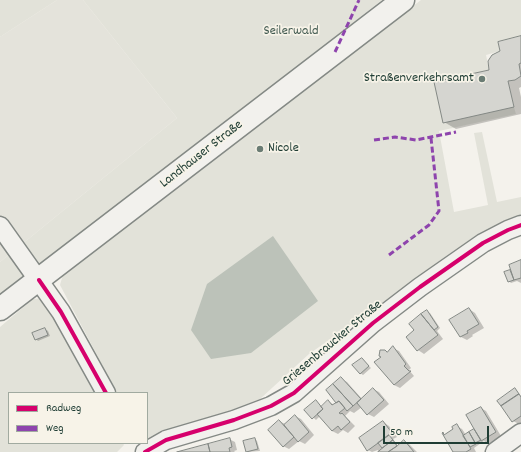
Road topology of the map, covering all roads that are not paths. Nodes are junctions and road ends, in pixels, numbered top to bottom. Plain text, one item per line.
1 (403, 0) edge
2 (521, 225) edge
3 (0, 226) edge
4 (39, 280) junction
5 (0, 309) edge
6 (105, 392) edge
7 (521, 433) edge
8 (138, 444) edge
9 (144, 452) edge
10 (495, 452) edge

1 - 4 main road, Landhauser Straße
2 - 9 street, Griesenbraucker Straße
3 - 4 street
4 - 5 main road, Landhauser Straße
4 - 6 street
7 - 10 street
8 - 9 street, Griesenbraucker Straße

